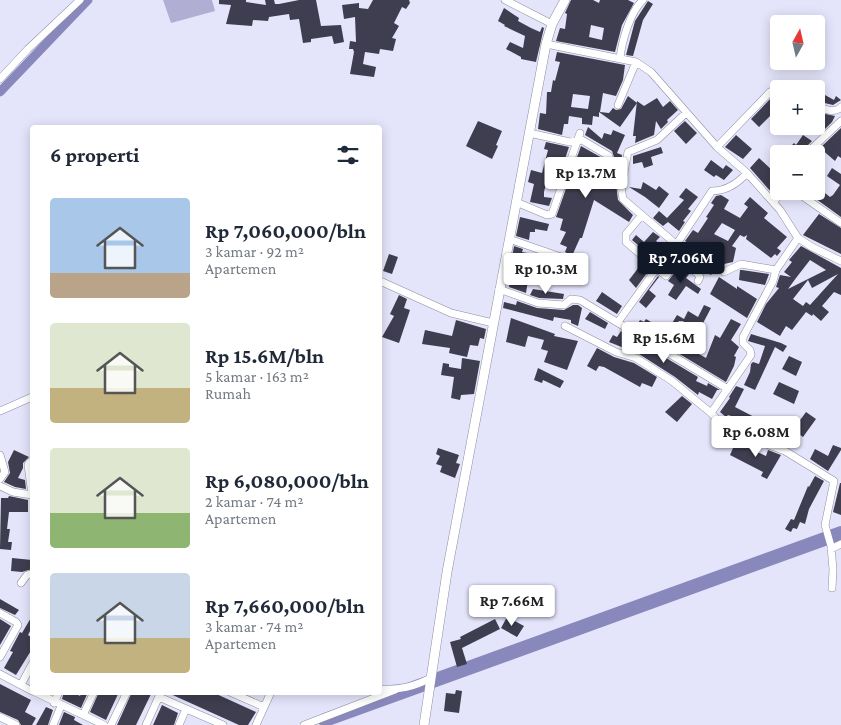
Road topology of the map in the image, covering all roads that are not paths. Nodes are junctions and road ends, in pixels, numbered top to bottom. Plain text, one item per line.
1 (80, 0) edge
2 (505, 0) edge
3 (565, 0) edge
4 (643, 0) edge
5 (552, 24) junction
6 (546, 44) junction
7 (620, 58) junction
8 (636, 62) junction
9 (0, 79) edge
10 (770, 92) edge
11 (618, 104) dead end
12 (841, 107) edge
13 (825, 109) edge
14 (833, 111) junction
15 (686, 113) junction
16 (841, 116) edge
17 (841, 121) edge
18 (529, 133) junction
19 (578, 137) junction
20 (816, 145) edge
21 (717, 147) junction
22 (625, 168) junction
23 (747, 173) junction
24 (808, 200) edge
25 (516, 202) junction
26 (774, 202) joint
27 (642, 215) junction
28 (841, 223) edge
29 (798, 238) junction
30 (509, 239) junction
31 (677, 245) junction
32 (561, 257) dead end
33 (678, 260) junction
34 (841, 261) edge
35 (657, 268) junction
36 (776, 270) junction
37 (724, 272) dead end
38 (698, 281) dead end
39 (382, 282) edge
40 (499, 289) junction
41 (618, 322) junction
42 (493, 323) junction
43 (565, 326) dead end
44 (681, 326) dead end
45 (660, 348) junction
46 (728, 389) junction
47 (30, 399) edge
48 (0, 411) edge
49 (711, 414) junction
50 (0, 455) edge
51 (30, 463) edge
52 (0, 479) edge
53 (30, 480) edge
54 (0, 486) edge
55 (30, 495) edge
56 (841, 544) edge
57 (831, 547) junction
58 (30, 575) edge
59 (21, 583) dead end
60 (832, 588) dead end
61 (0, 613) edge
62 (2, 649) edge
63 (0, 657) edge
64 (30, 668) edge
65 (0, 674) edge
66 (431, 679) junction
67 (21, 685) junction
68 (382, 688) edge
69 (30, 690) edge
70 (394, 690) junction
71 (40, 695) edge
72 (59, 695) edge
73 (93, 695) edge
74 (126, 695) edge
75 (160, 695) edge
76 (237, 695) edge
77 (270, 695) edge
78 (381, 695) edge
79 (382, 695) edge
80 (58, 704) junction
81 (264, 707) junction
82 (186, 709) junction
83 (84, 715) junction
84 (0, 717) edge
85 (213, 723) edge
86 (16, 725) edge
87 (53, 725) edge
88 (104, 725) edge
89 (111, 725) edge
90 (146, 725) edge
91 (179, 725) edge
92 (223, 725) edge
93 (256, 725) edge
94 (304, 725) edge
95 (424, 725) edge

1 - 9 street
2 - 5 street
3 - 5 street
4 - 7 street
5 - 6 street
6 - 7 street
6 - 18 street
7 - 8 street
8 - 11 street
8 - 15 street
10 - 21 street
12 - 14 street
13 - 14 street
14 - 16 street
15 - 21 street
15 - 22 street
17 - 20 street
18 - 19 street
18 - 25 street
19 - 22 street
19 - 25 street
21 - 23 street
22 - 27 street
23 - 26 street
23 - 31 street
24 - 28 street
25 - 30 street
26 - 29 street
27 - 31 street
27 - 35 street
29 - 34 street
29 - 36 street
30 - 32 street
30 - 40 street
31 - 33 street
33 - 35 street
33 - 38 street
35 - 41 street
36 - 37 street
36 - 46 street
39 - 42 street
40 - 41 street
40 - 42 street
41 - 45 street
42 - 66 street
43 - 49 street
44 - 45 street
45 - 46 street
46 - 49 street
47 - 48 street
49 - 57 street
50 - 52 street
51 - 53 street
54 - 55 street
56 - 57 street
57 - 60 street
58 - 59 street
61 - 62 street
62 - 63 street
64 - 67 street
65 - 67 street
66 - 70 street
66 - 95 street
67 - 69 street
68 - 70 street
70 - 79 street
71 - 80 street
72 - 80 street
73 - 83 street
74 - 89 street
75 - 82 street
75 - 90 street
76 - 81 street
77 - 81 street
78 - 94 street
80 - 83 street
80 - 87 street
81 - 93 street
82 - 85 street
82 - 91 street
83 - 88 street
84 - 86 street
85 - 92 street

